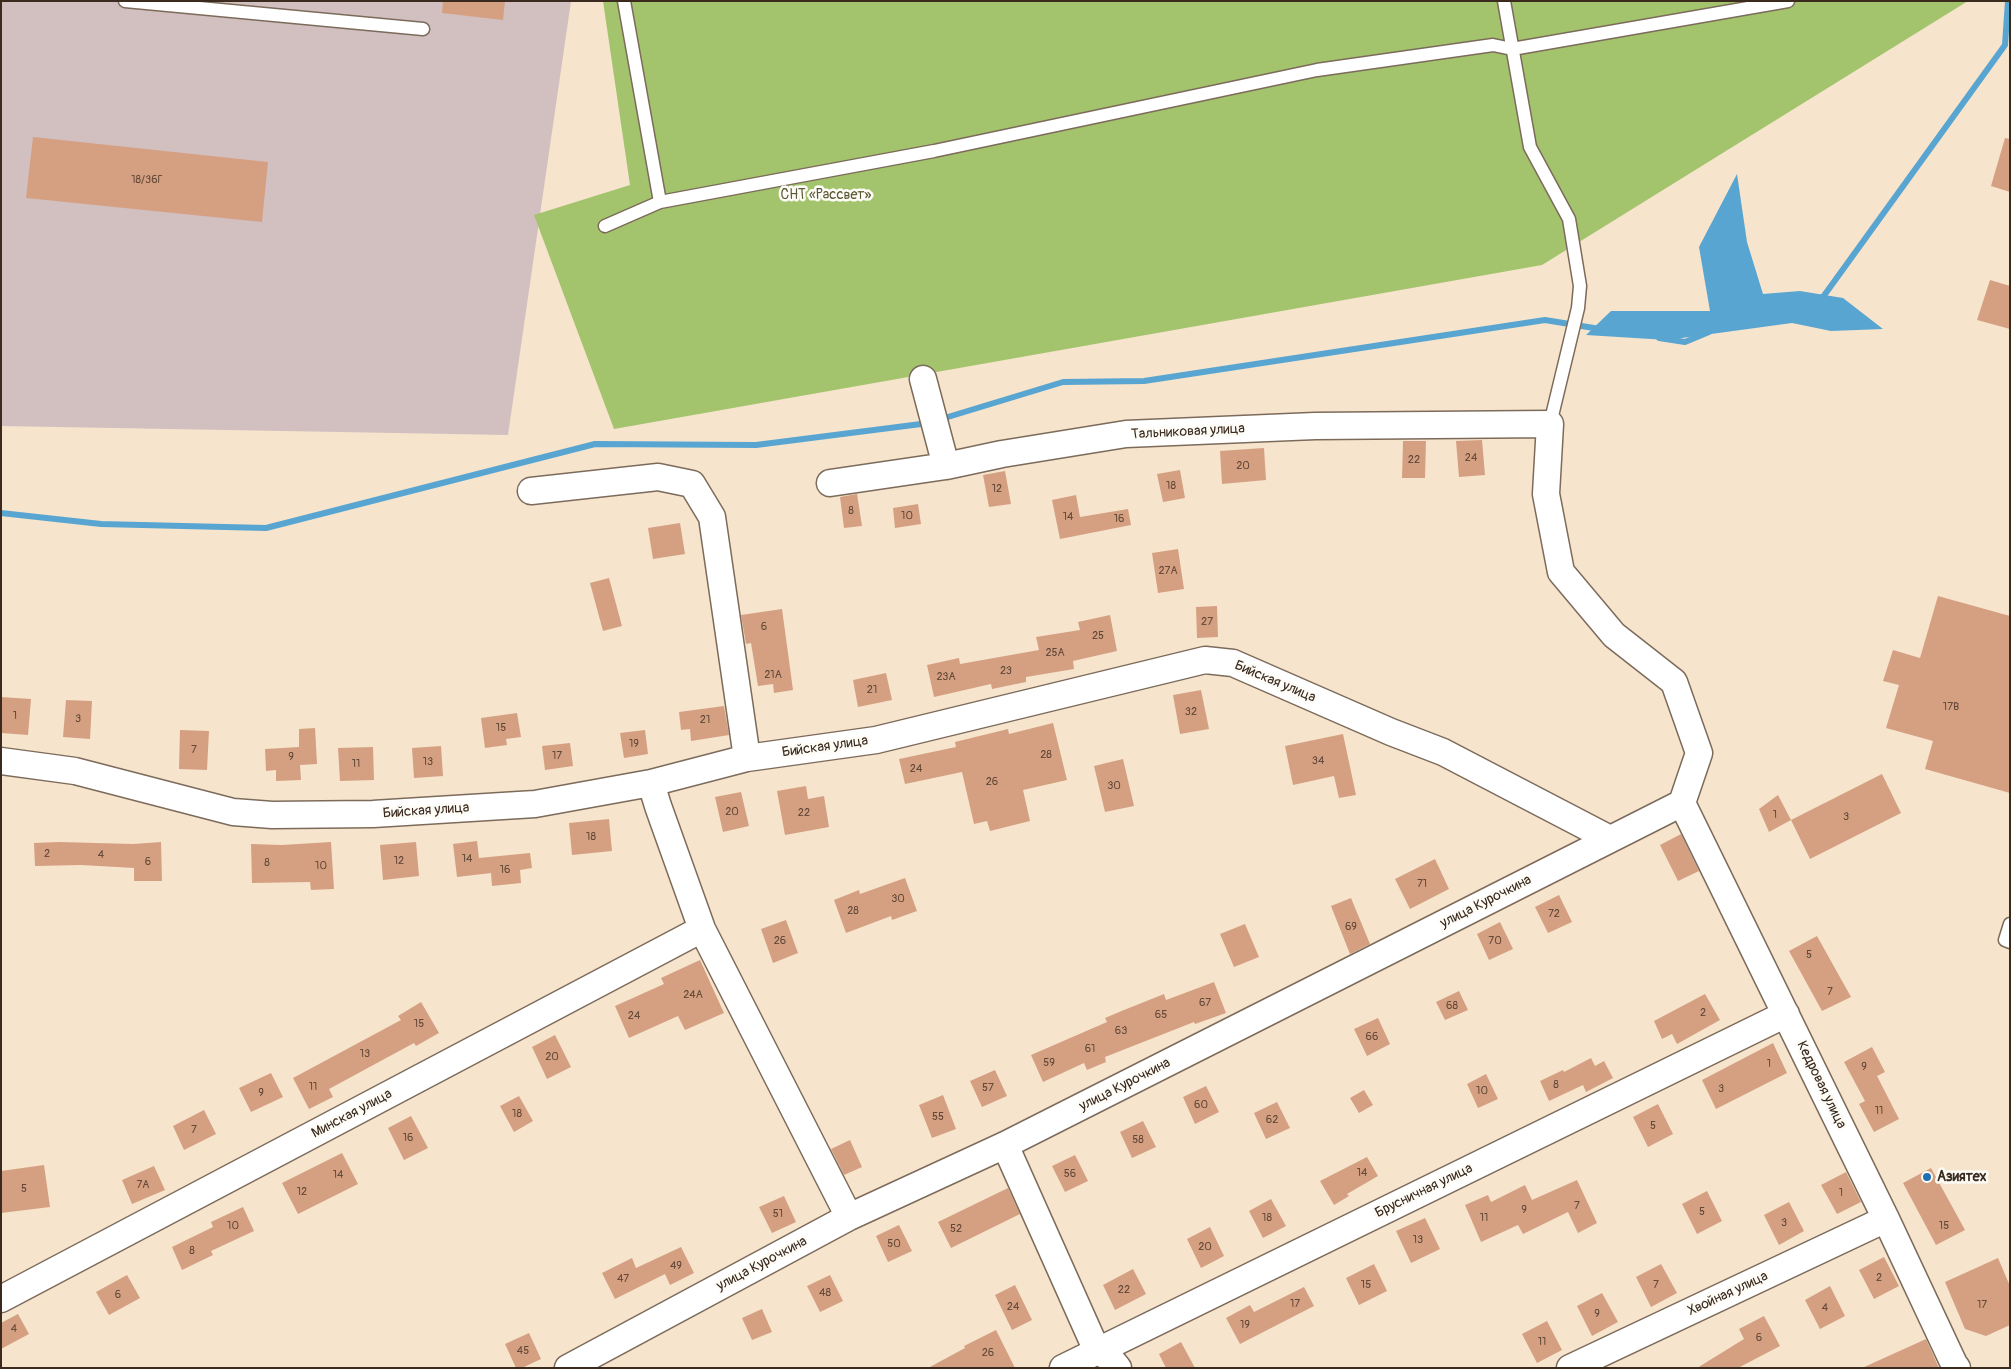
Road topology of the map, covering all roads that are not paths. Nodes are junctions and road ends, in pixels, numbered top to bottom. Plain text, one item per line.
1 (125, 1) edge
2 (624, 1) edge
3 (1504, 1) edge
4 (1788, 1) edge
5 (423, 29) dead end
6 (1512, 48) junction
7 (660, 202) junction
8 (605, 226) dead end
9 (923, 379) dead end
10 (1550, 424) junction
11 (946, 466) junction
12 (830, 483) dead end
13 (531, 491) dead end
14 (747, 758) junction
15 (1, 761) edge
16 (651, 783) junction
17 (1682, 803) junction
18 (1610, 839) junction
19 (2010, 924) edge
20 (702, 929) junction
21 (2010, 942) edge
22 (1786, 1014) junction
23 (1005, 1145) junction
24 (849, 1217) junction
25 (1886, 1219) junction
26 (1, 1299) edge
27 (1097, 1350) junction
28 (568, 1368) edge
29 (1063, 1368) edge
30 (1118, 1368) edge
31 (1570, 1368) edge
32 (1957, 1368) edge

1 - 5 lane
2 - 7 lane
3 - 6 lane
4 - 6 lane
6 - 7 lane
6 - 10 lane
7 - 8 lane
9 - 11 street
10 - 11 street, Тальниковая улица
10 - 17 street
11 - 12 street, Тальниковая улица
13 - 14 street
14 - 16 street, Бийская улица
14 - 18 street, Бийская улица
15 - 16 street, Бийская улица
16 - 20 street
17 - 18 street, улица Курочкина
17 - 22 street, Кедровая улица
18 - 23 street, улица Курочкина
19 - 21 lane
20 - 24 street
20 - 26 street, Минская улица
22 - 25 street, Кедровая улица
22 - 27 street, Брусничная улица
23 - 24 street, улица Курочкина
23 - 27 street
24 - 28 street, улица Курочкина
25 - 31 street, Хвойная улица
25 - 32 street, Кедровая улица
27 - 29 street, Брусничная улица
27 - 30 street

